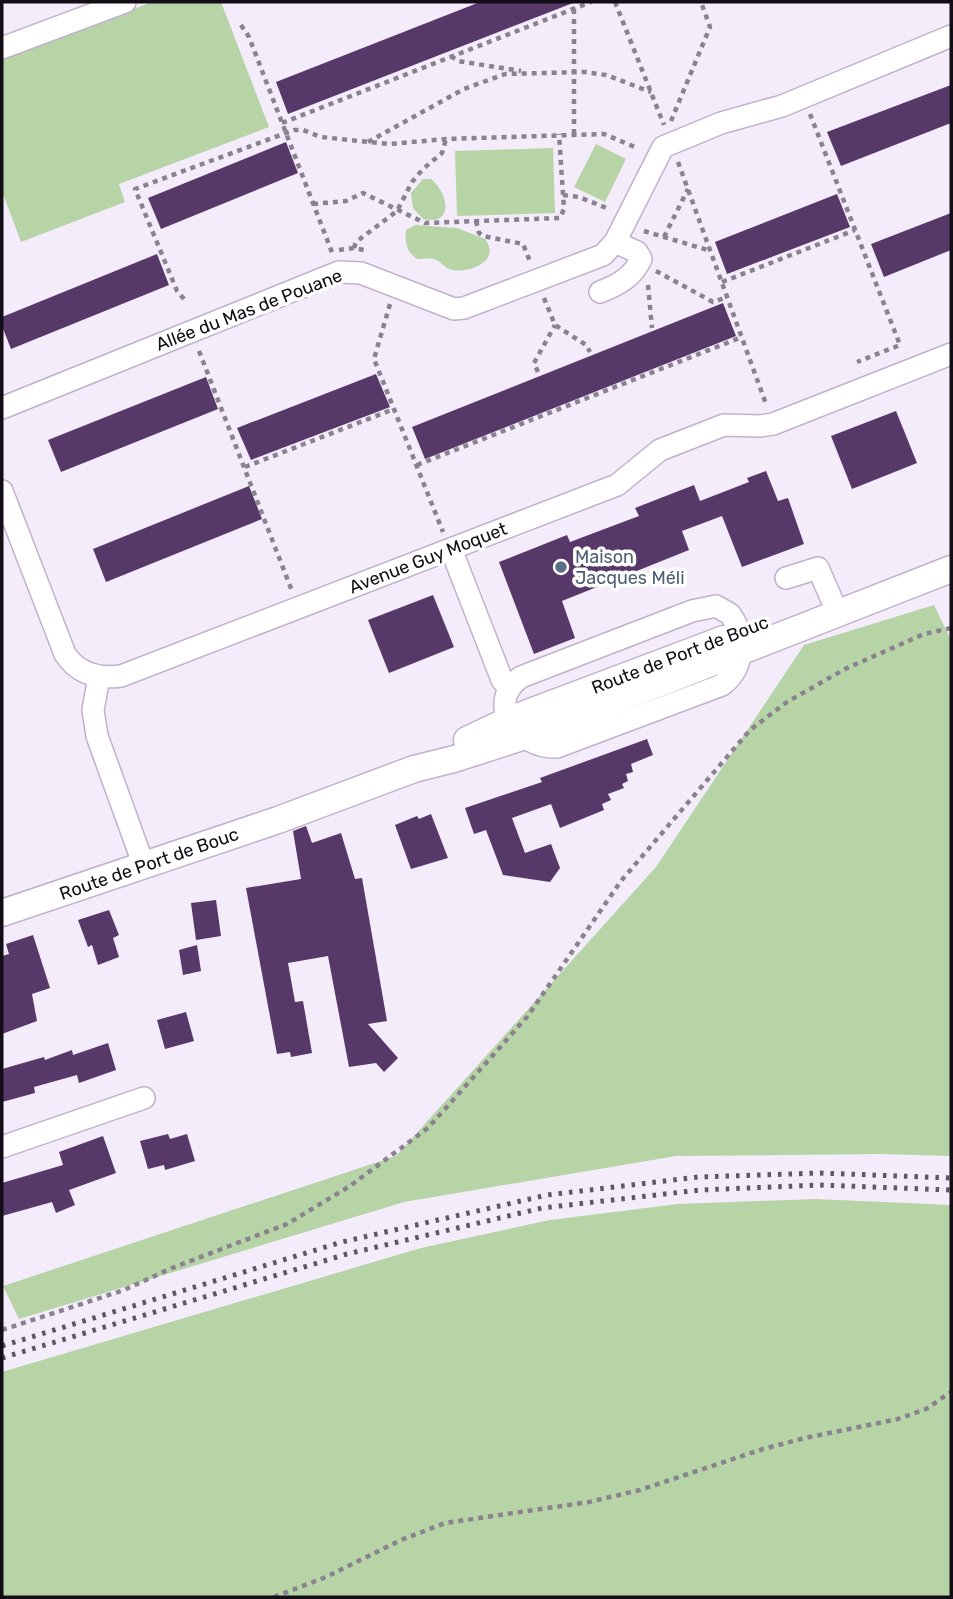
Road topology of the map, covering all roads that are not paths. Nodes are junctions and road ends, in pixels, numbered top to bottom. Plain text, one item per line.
1 (125, 2) edge
2 (951, 36) edge
3 (2, 48) edge
4 (615, 242) junction
5 (600, 292) dead end
6 (951, 354) edge
7 (2, 408) edge
8 (2, 491) edge
9 (445, 552) junction
10 (951, 553) edge
11 (951, 569) edge
12 (786, 578) dead end
13 (835, 606) junction
14 (741, 642) junction
15 (99, 677) junction
16 (509, 687) junction
17 (516, 729) junction
18 (144, 866) junction
19 (2, 913) edge
20 (144, 1098) dead end
21 (2, 1147) edge

1 - 3 street
2 - 4 street, Allée du Mas de Pouane
4 - 5 street
4 - 7 street, Allée du Mas de Pouane
6 - 9 street, Avenue Guy Moquet
8 - 15 street
9 - 15 street, Avenue Guy Moquet
9 - 16 street
10 - 13 main road, Route de Port de Bouc
11 - 13 main road, Route de Port de Bouc
12 - 13 street
13 - 14 main road, Route de Port de Bouc
14 - 16 street
14 - 17 main road, Route de Port de Bouc
14 - 17 street
15 - 18 street
16 - 17 street
17 - 18 main road, Route de Port de Bouc
18 - 19 main road, Route de Port de Bouc
20 - 21 street

